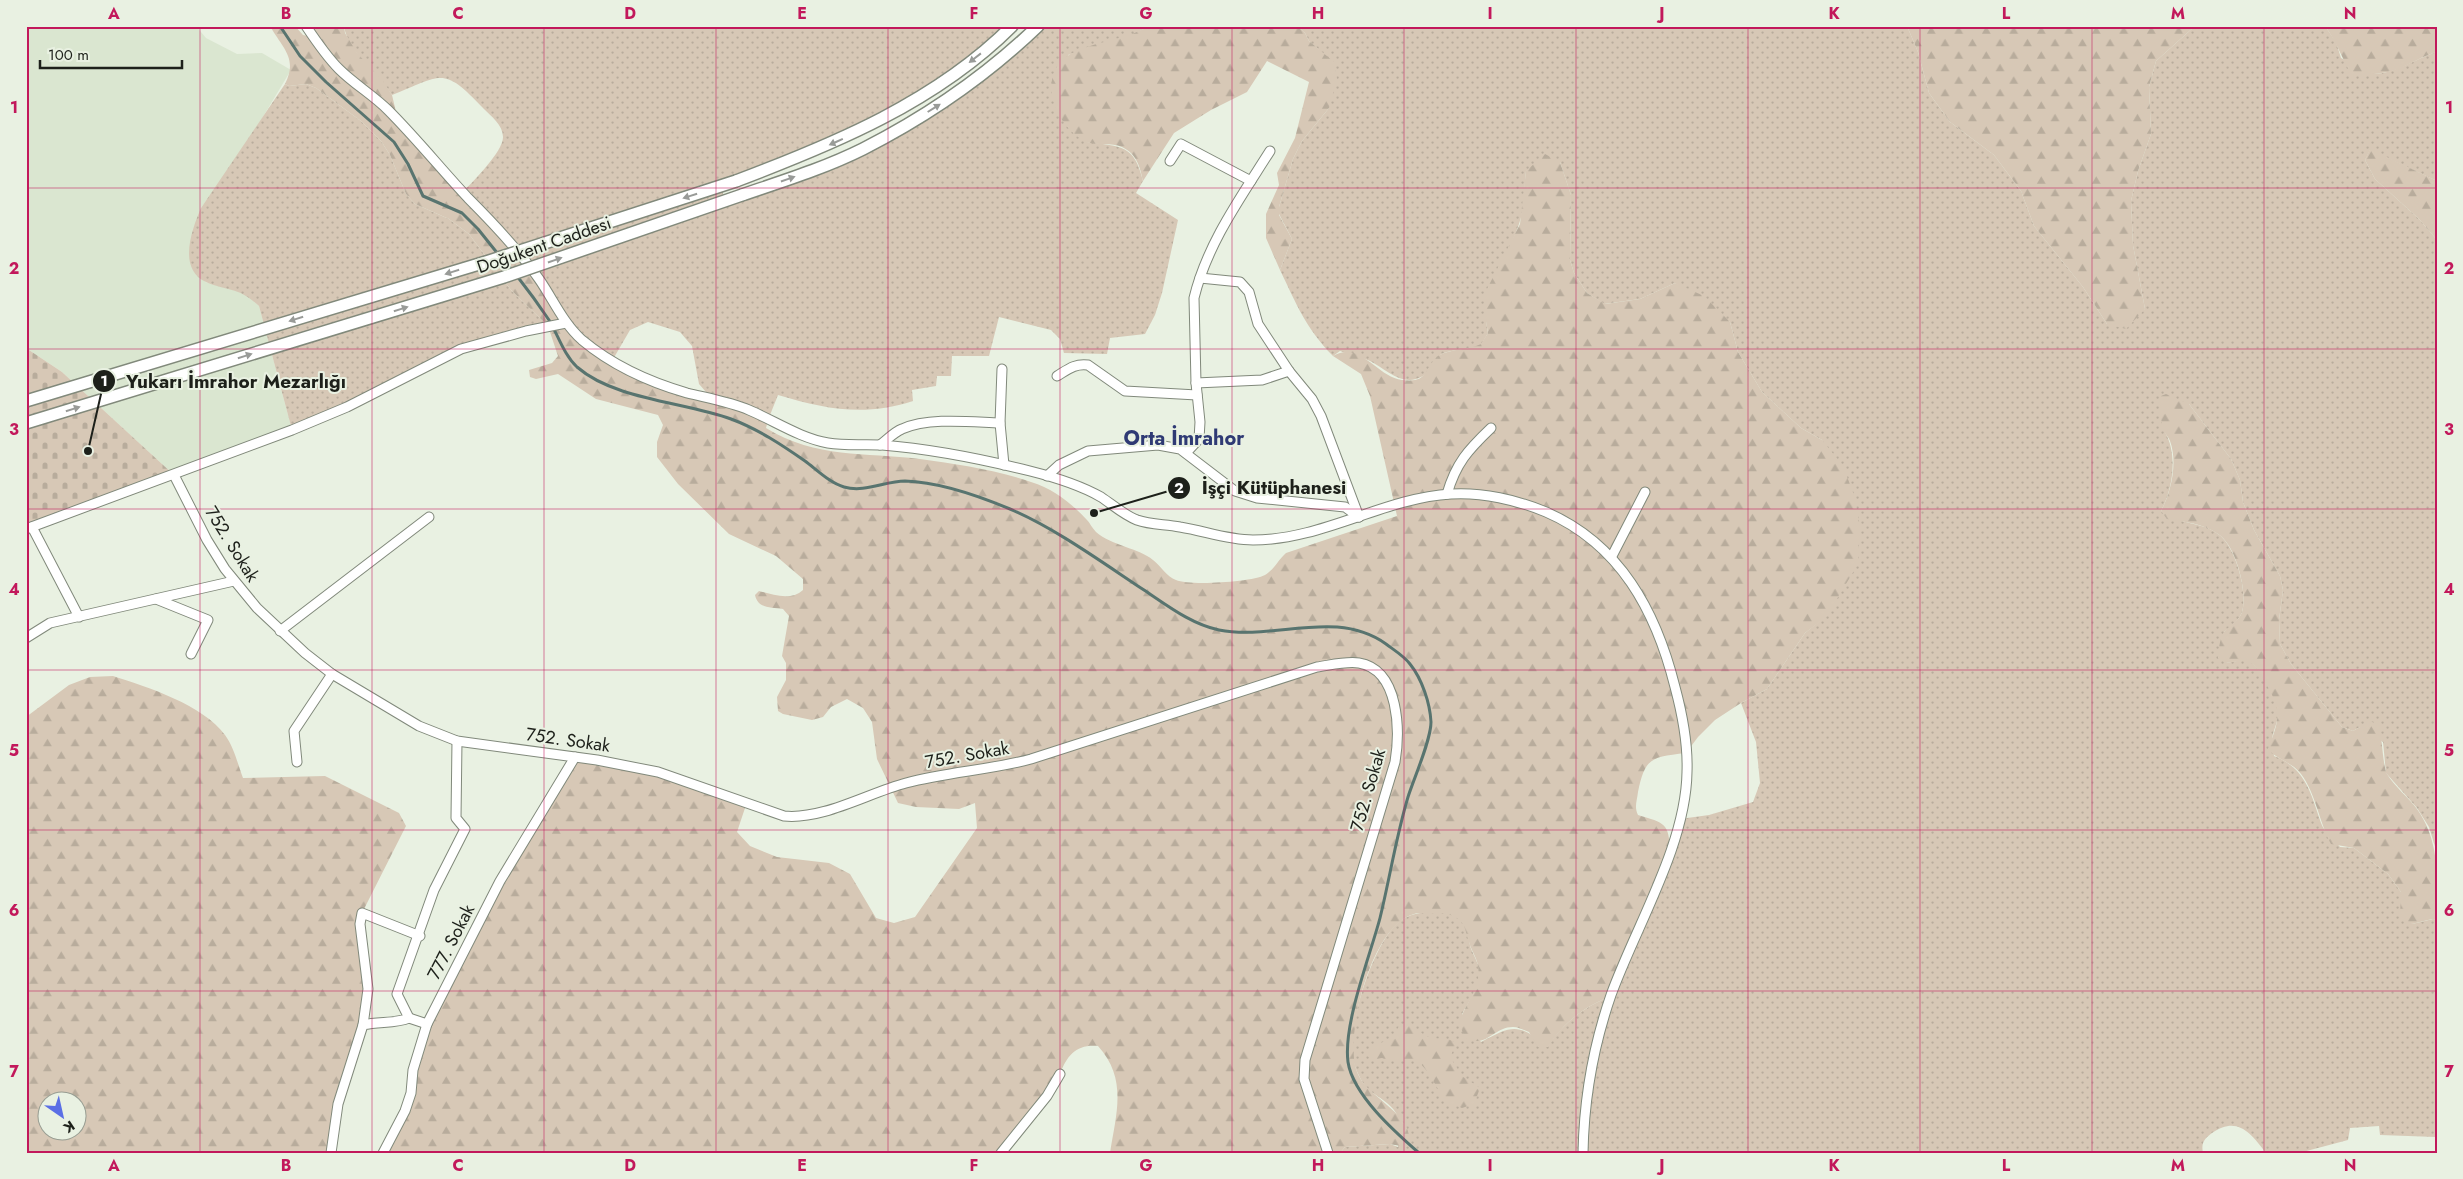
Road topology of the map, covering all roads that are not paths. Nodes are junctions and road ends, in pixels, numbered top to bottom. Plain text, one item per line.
1 (306, 26) edge
2 (1012, 26) edge
3 (1038, 26) edge
4 (1270, 151) dead end
5 (1170, 161) dead end
6 (1251, 181) junction
7 (1200, 278) junction
8 (566, 323) junction
9 (1002, 369) dead end
10 (1290, 372) junction
11 (1057, 376) dead end
12 (1196, 383) junction
13 (1197, 395) junction
14 (26, 402) edge
15 (26, 423) edge
16 (1000, 423) junction
17 (1491, 428) dead end
18 (880, 445) junction
19 (1186, 453) junction
20 (1004, 465) junction
21 (174, 475) junction
22 (1047, 476) junction
23 (1645, 492) dead end
24 (1447, 494) junction
25 (429, 517) dead end
26 (1359, 517) junction
27 (29, 528) edge
28 (1612, 556) junction
29 (234, 581) junction
30 (156, 599) junction
31 (79, 617) junction
32 (280, 631) junction
33 (26, 638) edge
34 (191, 654) dead end
35 (332, 674) junction
36 (457, 741) junction
37 (574, 757) junction
38 (297, 762) dead end
39 (420, 936) junction
40 (410, 1018) junction
41 (428, 1024) junction
42 (363, 1025) junction
43 (1060, 1074) dead end
44 (331, 1153) edge
45 (383, 1153) edge
46 (1001, 1153) edge
47 (1328, 1153) edge
48 (1583, 1153) edge

1 - 8 street
2 -> 14 main road, Doğukent Caddesi, bridge
15 -> 3 main road, Doğukent Caddesi, bridge
4 - 6 street
5 - 6 street
6 - 7 street
7 - 10 street
7 - 12 street
8 - 18 street
8 - 21 street
9 - 16 street
10 - 12 street
10 - 26 street
11 - 13 street
12 - 13 street
13 - 19 street
16 - 18 street
16 - 20 street
17 - 24 street
18 - 20 street
19 - 22 street
19 - 26 street
20 - 22 street
21 - 27 street
21 - 29 street, 752. Sokak
22 - 26 street
23 - 28 street
24 - 26 street
24 - 28 street
25 - 32 street
27 - 31 street
28 - 48 street
29 - 30 street
29 - 32 street, 752. Sokak
30 - 31 street
30 - 34 street
31 - 33 street
32 - 35 street, 752. Sokak
35 - 36 street, 752. Sokak
35 - 38 street
36 - 37 street, 752. Sokak
36 - 39 street
37 - 41 street, 777. Sokak
37 - 47 street, 752. Sokak
39 - 40 street
39 - 42 street
40 - 41 street
40 - 42 street
41 - 45 street, 777. Sokak
42 - 44 street
43 - 46 street

